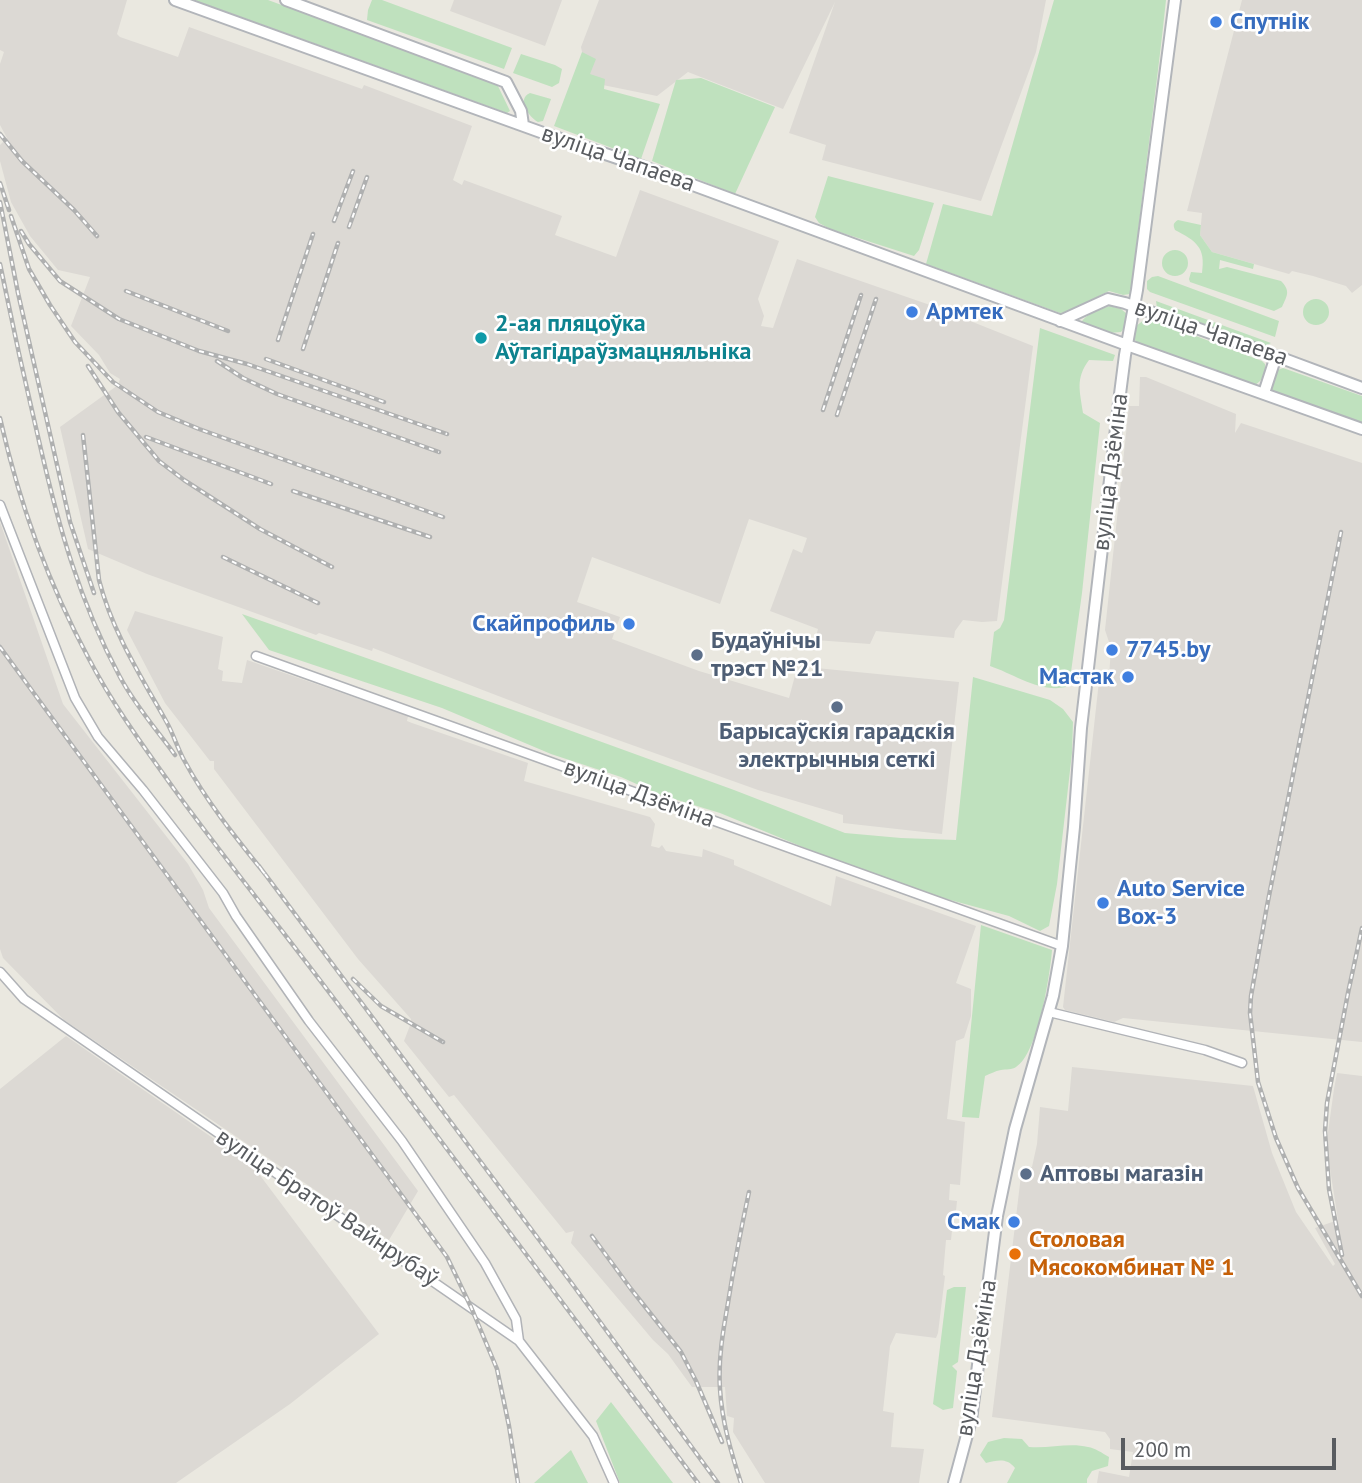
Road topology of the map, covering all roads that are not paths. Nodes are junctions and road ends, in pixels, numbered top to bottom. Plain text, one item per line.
1 (175, 0) edge
2 (286, 0) edge
3 (1175, 0) edge
4 (523, 125) junction
5 (1135, 306) junction
6 (1060, 321) junction
7 (1127, 345) junction
8 (1276, 356) junction
9 (1362, 388) edge
10 (1264, 393) junction
11 (1362, 429) edge
12 (0, 505) edge
13 (256, 656) dead end
14 (1062, 946) junction
15 (0, 972) edge
16 (1049, 1012) junction
17 (1242, 1063) dead end
18 (519, 1340) junction
19 (614, 1483) edge
20 (954, 1483) edge

1 - 4 main road, вуліца Чапаева
2 - 4 main road
3 - 5 main road, вуліца Дзёміна
4 - 6 main road, вуліца Чапаева
5 - 6 main road, вуліца Чапаева
5 - 7 main road, вуліца Дзёміна
5 - 8 main road, вуліца Чапаева
6 - 7 main road, вуліца Чапаева
7 - 10 main road, вуліца Чапаева
7 - 14 main road, вуліца Дзёміна
8 - 9 main road, вуліца Чапаева
8 - 10 main road
10 - 11 main road, вуліца Чапаева
12 - 18 street
13 - 14 street, вуліца Дзёміна
14 - 16 main road, вуліца Дзёміна
15 - 18 street, вуліца Братоў Вайнрубаў
16 - 17 street
16 - 20 main road, вуліца Дзёміна
18 - 19 street, вуліца Братоў Вайнрубаў

